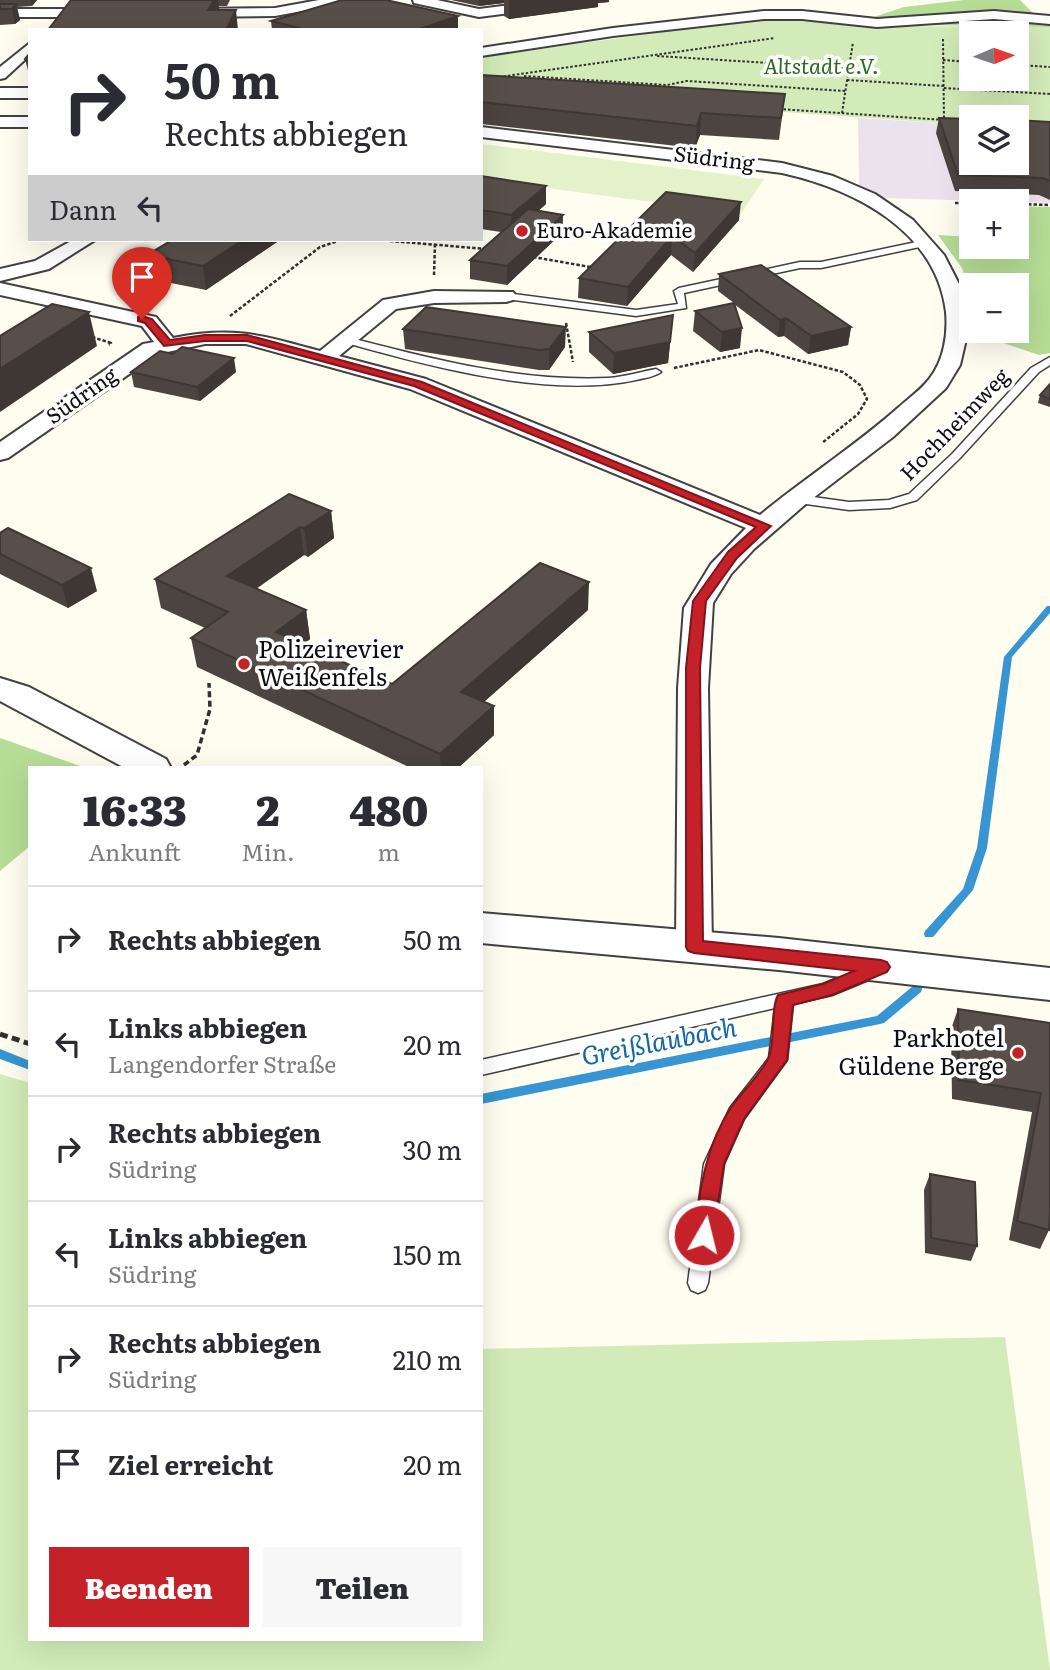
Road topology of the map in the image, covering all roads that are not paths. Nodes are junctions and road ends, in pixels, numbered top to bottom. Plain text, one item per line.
1 (340, 0) edge
2 (419, 0) edge
3 (579, 0) edge
4 (275, 12) junction
5 (0, 13) edge
6 (58, 13) junction
7 (127, 13) edge
8 (182, 13) edge
9 (1050, 20) edge
10 (47, 27) edge
11 (271, 28) edge
12 (495, 35) dead end
13 (516, 47) junction
14 (28, 49) edge
15 (483, 52) edge
16 (0, 75) edge
17 (0, 93) edge
18 (28, 93) edge
19 (0, 108) edge
20 (28, 108) edge
21 (0, 122) edge
22 (28, 122) edge
23 (483, 132) edge
24 (82, 242) edge
25 (926, 243) junction
26 (0, 275) edge
27 (0, 289) edge
28 (506, 296) joint
29 (347, 340) junction
30 (167, 344) junction
31 (324, 358) junction
32 (1050, 360) edge
33 (656, 372) road end
34 (0, 453) edge
35 (799, 499) junction
36 (764, 526) junction
37 (0, 689) edge
38 (149, 766) edge
39 (483, 928) edge
40 (694, 947) junction
41 (881, 967) junction
42 (1050, 984) edge
43 (784, 1000) junction
44 (483, 1068) edge
45 (698, 1283) dead end

1 - 4 street
2 - 3 street
4 - 8 street
4 - 11 street
5 - 6 street
6 - 7 street
6 - 10 street
9 - 13 street
12 - 13 street
13 - 15 street
14 - 16 street
17 - 18 street
19 - 20 street
21 - 22 street
23 - 25 street, Südring
24 - 26 street
25 - 28 lane
25 - 35 street, Südring
27 - 30 street
28 - 29 street
29 - 31 street
29 - 33 lane
30 - 31 street, Südring
30 - 34 street, Südring
31 - 36 street, Südring
32 - 35 lane, Hochheimweg
35 - 36 street, Südring
36 - 40 street, Südring
37 - 38 street
39 - 40 street
40 - 41 street
41 - 42 street
41 - 43 lane
43 - 44 lane
43 - 45 lane

